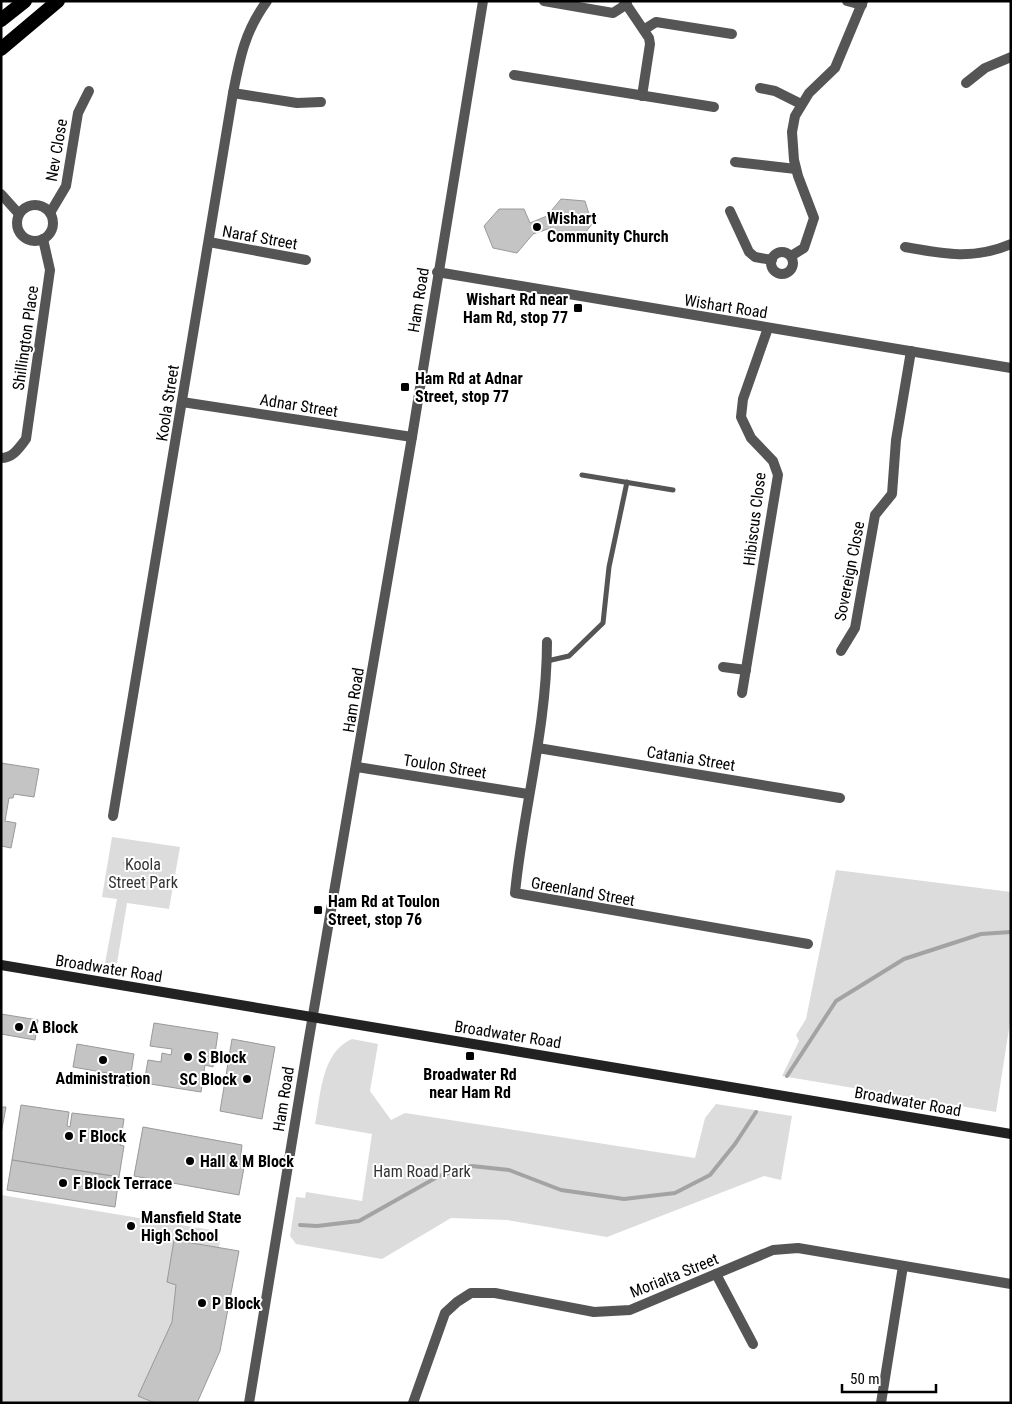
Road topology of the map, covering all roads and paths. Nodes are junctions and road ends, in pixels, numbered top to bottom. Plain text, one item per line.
1 (25, 1) edge
2 (58, 1) edge
3 (267, 1) edge
4 (483, 1) edge
5 (544, 1) edge
6 (848, 1) edge
7 (626, 3) edge
8 (862, 3) edge
9 (1, 20) edge
10 (645, 29) junction
11 (732, 34) dead end
12 (1, 49) edge
13 (1011, 57) edge
14 (514, 75) dead end
15 (966, 83) dead end
16 (760, 88) dead end
17 (89, 91) dead end
18 (233, 93) junction
19 (642, 96) junction
20 (321, 102) dead end
21 (801, 104) junction
22 (714, 107) dead end
23 (735, 162) dead end
24 (796, 169) junction
25 (1, 194) edge
26 (730, 211) dead end
27 (50, 213) junction
28 (19, 214) junction
29 (43, 239) junction
30 (209, 242) junction
31 (1011, 244) edge
32 (905, 247) dead end
33 (790, 256) junction
34 (306, 260) dead end
35 (772, 260) junction
36 (437, 272) junction
37 (768, 328) junction
38 (912, 351) junction
39 (1011, 368) edge
40 (182, 402) junction
41 (412, 437) junction
42 (1, 458) edge
43 (582, 475) dead end
44 (627, 482) junction
45 (673, 490) dead end
46 (547, 642) dead end
47 (841, 651) dead end
48 (547, 661) junction
49 (723, 667) dead end
50 (746, 670) junction
51 (742, 693) dead end
52 (538, 748) junction
53 (357, 767) junction
54 (528, 794) junction
55 (840, 798) dead end
56 (113, 816) dead end
57 (808, 944) dead end
58 (1, 965) edge
59 (312, 1017) junction
60 (1011, 1134) edge
61 (903, 1266) junction
62 (716, 1274) junction
63 (1011, 1284) edge
64 (752, 1344) dead end
65 (249, 1403) edge
66 (413, 1403) edge
67 (881, 1403) edge

1 - 9 highway
2 - 12 highway
3 - 18 street, Koola Street
4 - 36 street, Ham Road
5 - 7 street
6 - 8 street
7 - 10 street
8 - 21 street
10 - 11 street
10 - 19 street
13 - 15 street
14 - 19 street
16 - 21 street
17 - 27 street, Nev Close
18 - 20 street
18 - 30 street, Koola Street
19 - 22 street
21 - 24 street
23 - 24 street
24 - 33 street
25 - 28 street
26 - 35 street
27 - 28 street
27 - 29 street
28 - 29 street
29 - 42 street, Shillington Place
30 - 34 street, Naraf Street
30 - 40 street, Koola Street
31 - 32 street
33 - 35 street
33 - 35 street
36 - 37 street, Wishart Road
36 - 41 street, Ham Road
37 - 38 street, Wishart Road
37 - 50 street, Hibiscus Close
38 - 39 street, Wishart Road
38 - 47 street, Sovereign Close
40 - 41 street, Adnar Street
40 - 56 street, Koola Street
41 - 53 street, Ham Road
43 - 44 lane
44 - 45 lane
44 - 48 lane
46 - 48 street, Greenland Street
48 - 52 street, Greenland Street
49 - 50 street
50 - 51 street, Hibiscus Close
52 - 54 street, Greenland Street
52 - 55 street, Catania Street
53 - 54 street, Toulon Street
53 - 59 street, Ham Road
54 - 57 street, Greenland Street
58 - 59 main road, Broadwater Road
59 - 60 main road, Broadwater Road
59 - 65 street, Ham Road
61 - 62 street, Morialta Street
61 - 63 street, Morialta Street
61 - 67 street
62 - 64 street
62 - 66 street, Morialta Street

